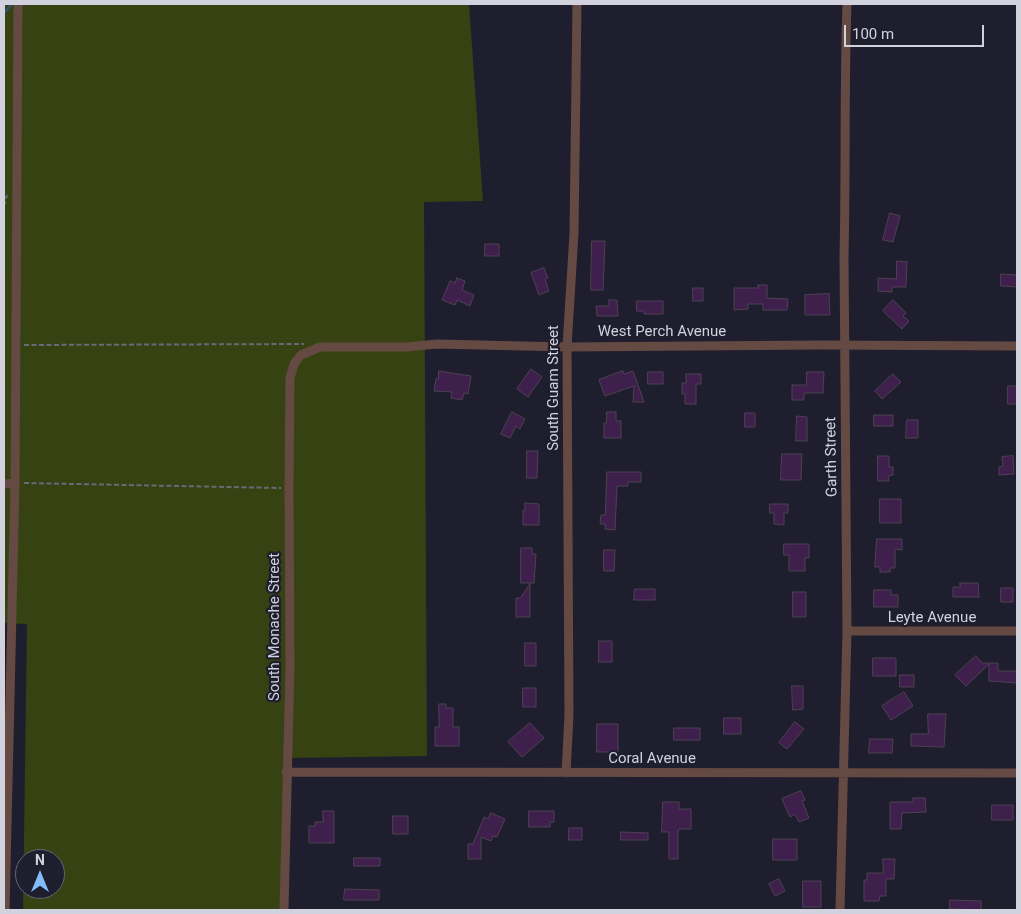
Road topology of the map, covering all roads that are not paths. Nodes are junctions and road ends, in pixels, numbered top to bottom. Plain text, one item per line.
1 (18, 4) edge
2 (577, 4) edge
3 (847, 4) edge
4 (844, 345) junction
5 (1017, 346) edge
6 (307, 347) joint
7 (567, 347) junction
8 (15, 483) junction
9 (4, 484) edge
10 (1017, 631) edge
11 (848, 632) junction
12 (286, 772) junction
13 (566, 773) junction
14 (1017, 773) edge
15 (844, 774) junction
16 (5, 910) edge
17 (284, 910) edge
18 (840, 910) edge

1 - 8 street
2 - 7 street, South Guam Street
3 - 4 street, Garth Street
4 - 5 street, West Perch Avenue
4 - 7 street, West Perch Avenue
4 - 11 street, Garth Street
6 - 7 street, West Perch Avenue
6 - 12 street, South Monache Street
7 - 13 street, South Guam Street
8 - 9 street
8 - 16 street
10 - 11 street, Leyte Avenue
11 - 15 street, Garth Street
12 - 13 street, Coral Avenue
12 - 17 street, South Monache Street
13 - 15 street, Coral Avenue
14 - 15 street, Coral Avenue
15 - 18 street, Garth Street

